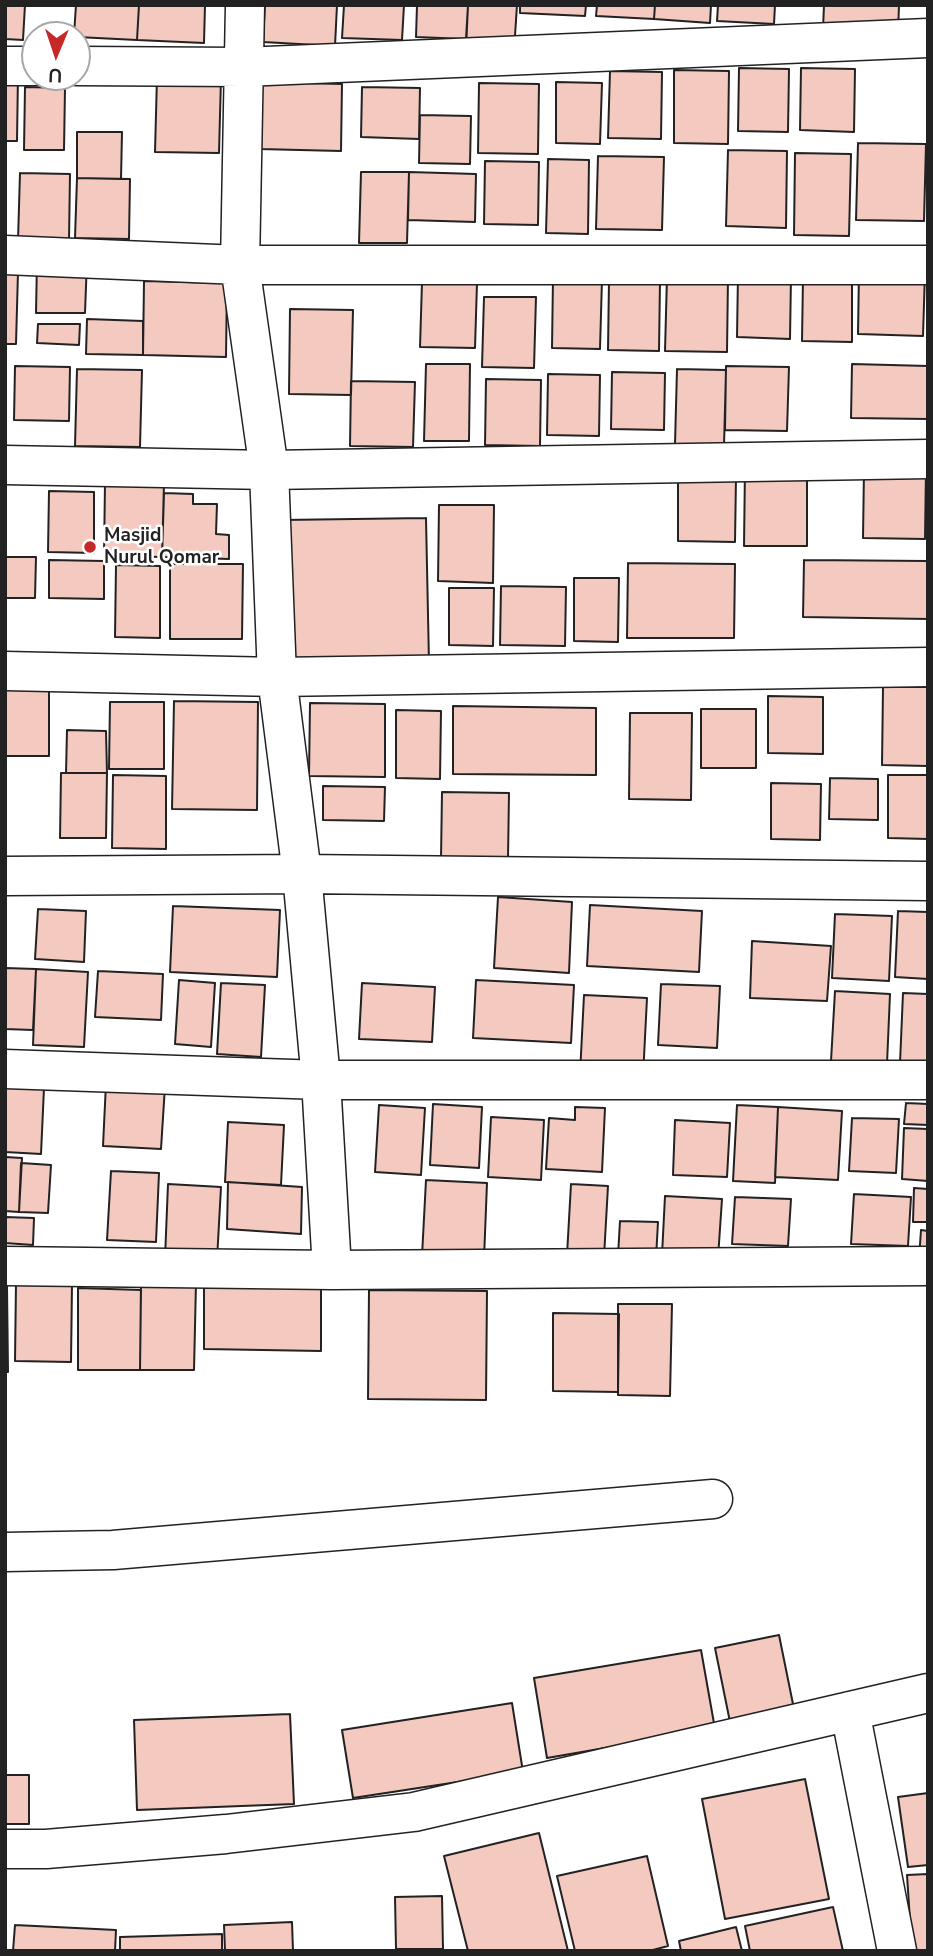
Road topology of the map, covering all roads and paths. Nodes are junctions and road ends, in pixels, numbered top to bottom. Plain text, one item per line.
1 (245, 5) edge
2 (928, 38) edge
3 (91, 66) edge
4 (243, 66) junction
5 (5, 255) edge
6 (240, 265) junction
7 (928, 265) edge
8 (928, 459) edge
9 (5, 465) edge
10 (269, 470) junction
11 (928, 667) edge
12 (5, 671) edge
13 (277, 677) junction
14 (302, 874) junction
15 (5, 876) edge
16 (928, 881) edge
17 (5, 1069) edge
18 (321, 1080) junction
19 (928, 1080) edge
20 (5, 1266) edge
21 (928, 1266) edge
22 (332, 1270) junction
23 (713, 1500) dead end
24 (5, 1552) edge
25 (928, 1693) edge
26 (850, 1711) junction
27 (5, 1849) edge
28 (897, 1951) edge

1 - 4 street
2 - 4 street
3 - 4 street
4 - 6 street
5 - 6 street
6 - 7 street
6 - 10 street
8 - 10 street
9 - 10 street
10 - 13 street
11 - 13 street
12 - 13 street
13 - 14 street
14 - 15 street
14 - 16 street
14 - 18 street
17 - 18 street
18 - 19 street
18 - 22 street
20 - 22 street
21 - 22 street
23 - 24 street
25 - 26 street
26 - 27 street
26 - 28 street

